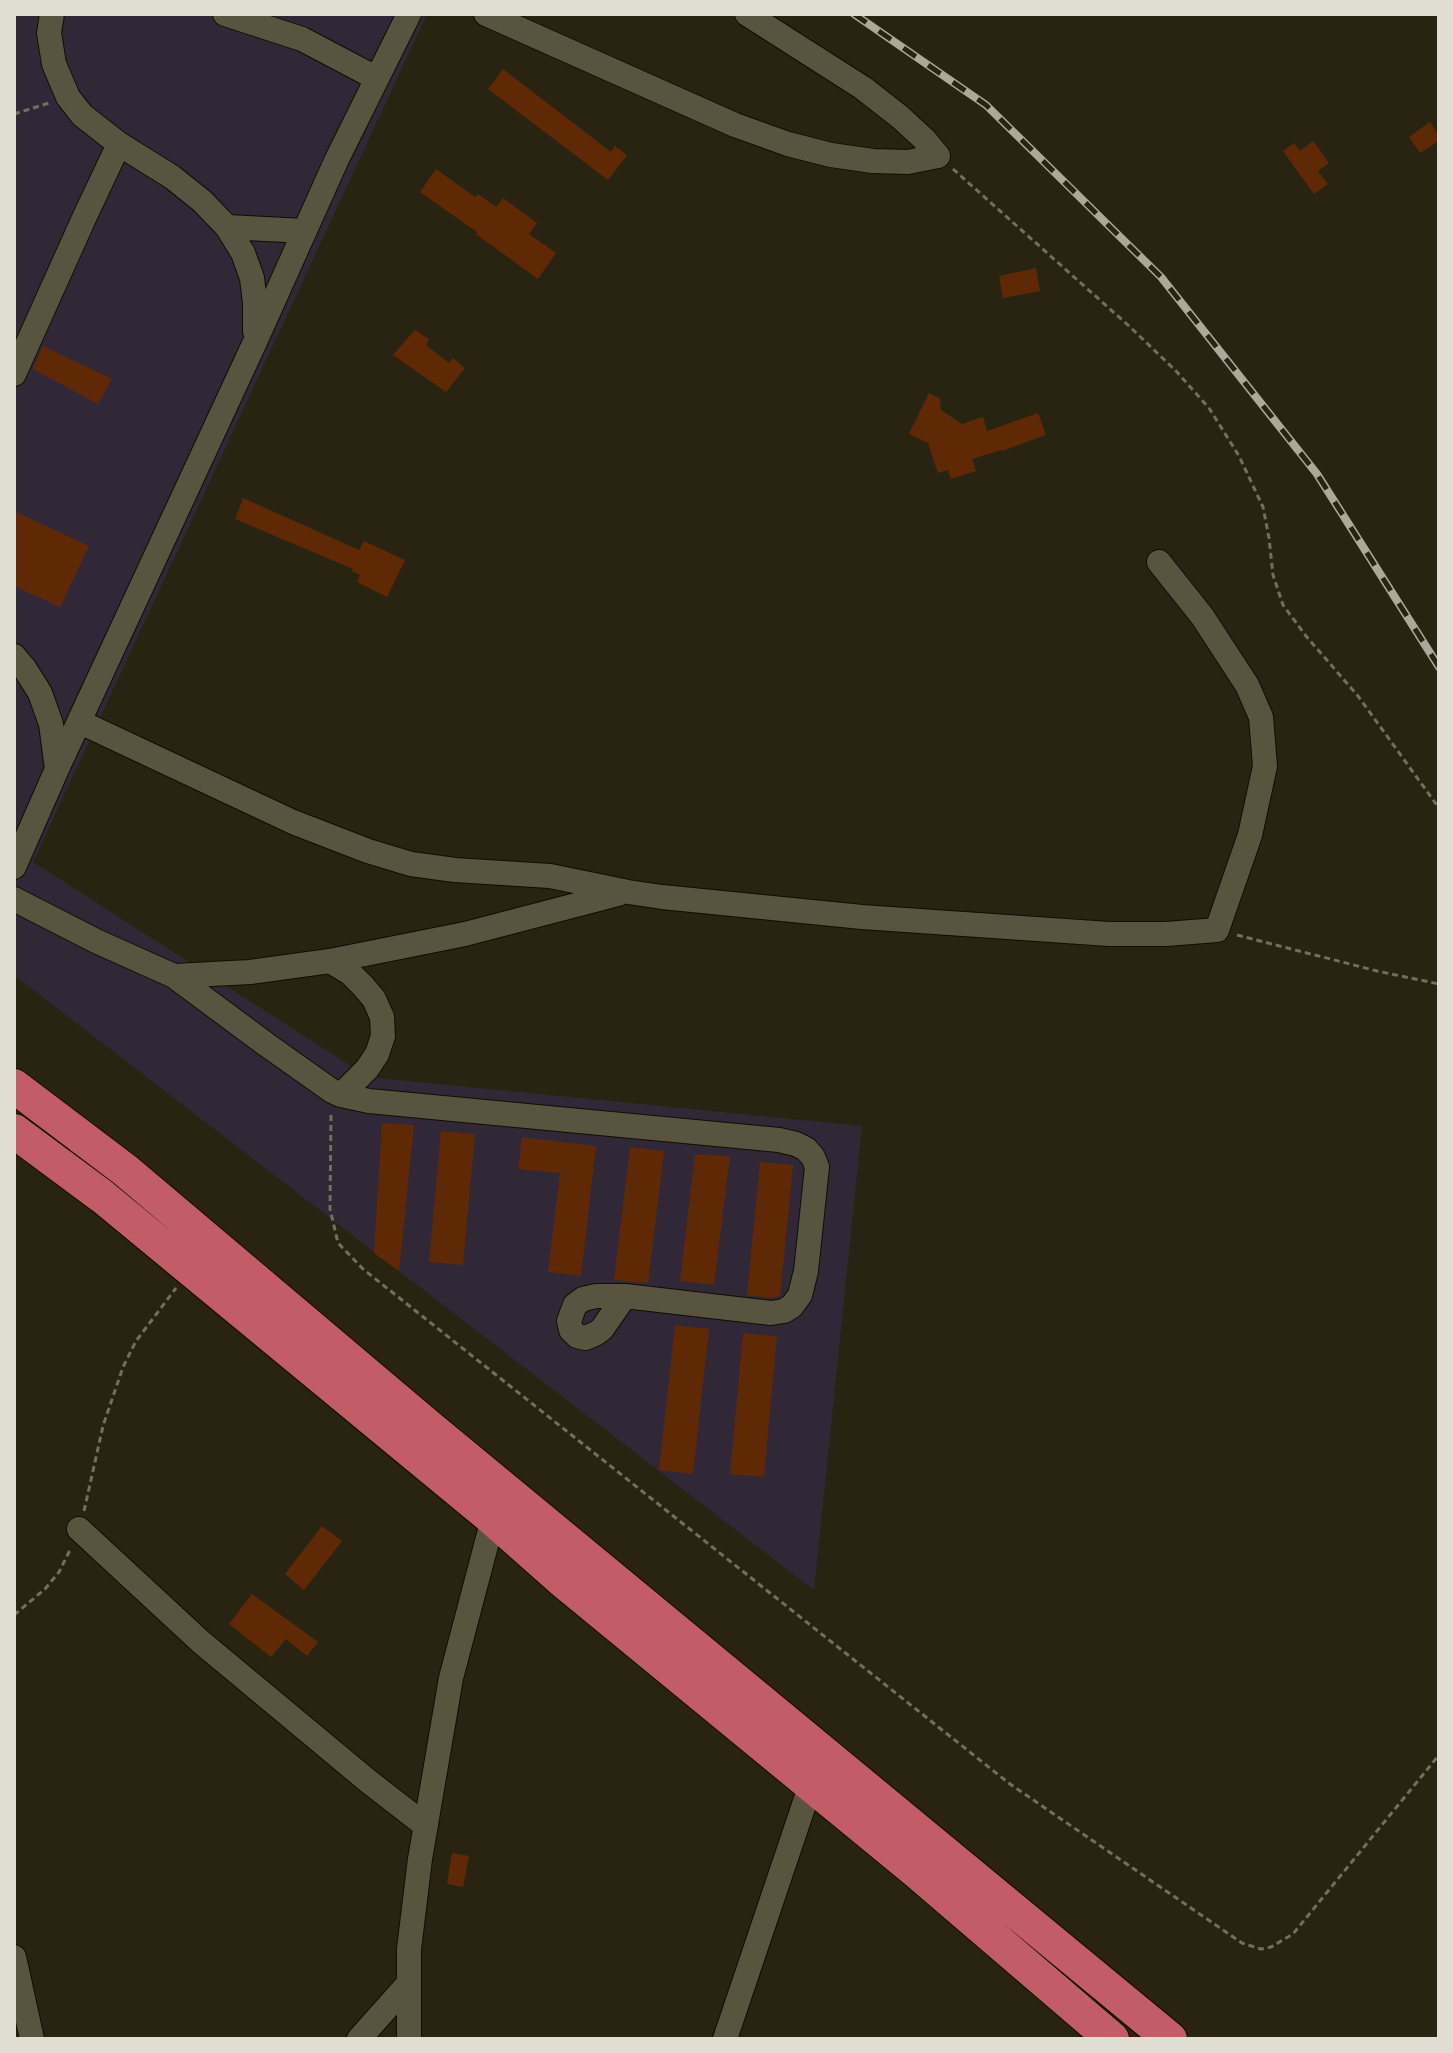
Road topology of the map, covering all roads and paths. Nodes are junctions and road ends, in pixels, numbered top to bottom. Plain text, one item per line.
1 (52, 14) edge
2 (225, 14) edge
3 (409, 14) edge
4 (486, 14) edge
5 (747, 14) edge
6 (376, 78) junction
7 (68, 97) junction
8 (14, 114) edge
9 (119, 144) junction
10 (938, 156) junction
11 (227, 227) junction
12 (304, 231) junction
13 (255, 342) junction
14 (14, 374) edge
15 (1159, 562) dead end
16 (14, 656) edge
17 (80, 722) junction
18 (57, 769) junction
19 (1439, 808) edge
20 (14, 867) edge
21 (628, 892) junction
22 (14, 899) edge
23 (1217, 930) junction
24 (330, 961) junction
25 (174, 976) junction
26 (1439, 984) edge
27 (14, 1086) edge
28 (336, 1093) junction
29 (14, 1131) edge
30 (192, 1270) junction
31 (625, 1296) dead end
32 (493, 1519) junction
33 (79, 1529) junction
34 (14, 1615) edge
35 (1439, 1755) edge
36 (811, 1784) junction
37 (426, 1826) junction
38 (14, 1957) edge
39 (409, 1983) junction
40 (32, 2039) edge
41 (359, 2039) edge
42 (409, 2039) edge
43 (725, 2039) edge
44 (1112, 2039) edge
45 (1170, 2039) edge

1 - 7 street
2 - 6 street
3 - 6 street
4 - 10 street
5 - 10 street
6 - 12 street
7 - 8 path
7 - 9 street
9 - 11 street
9 - 14 street
10 - 19 path
11 - 12 street
11 - 13 street
12 - 13 street
13 - 17 street
15 - 23 street
16 - 18 street
17 - 18 street
17 - 21 street
18 - 20 street
21 - 23 street
21 - 24 street
22 - 25 street
23 - 26 path
24 - 25 street
24 - 28 street
25 - 28 street
27 - 45 highway
28 - 31 street
28 - 35 path
29 - 30 highway
30 - 32 highway
30 - 33 path
32 - 36 highway
32 - 37 street
33 - 34 path
33 - 37 street
36 - 43 street
36 - 44 highway
37 - 39 street
38 - 40 street
39 - 41 street
39 - 42 street

